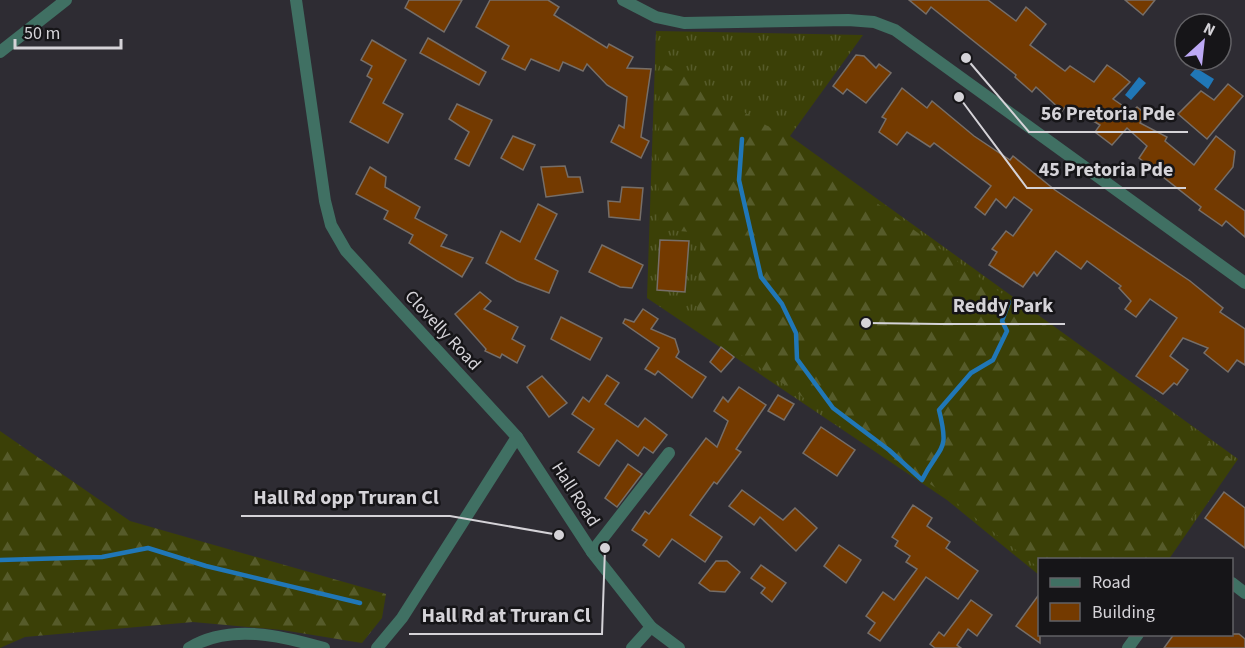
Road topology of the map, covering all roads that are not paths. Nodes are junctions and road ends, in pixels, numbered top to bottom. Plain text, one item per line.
1 (66, 0) edge
2 (296, 0) edge
3 (623, 0) edge
4 (0, 52) edge
5 (1245, 283) edge
6 (517, 437) junction
7 (669, 453) dead end
8 (592, 552) junction
9 (1233, 584) edge
10 (1245, 593) edge
11 (651, 627) junction
12 (189, 648) edge
13 (324, 648) edge
14 (377, 648) edge
15 (632, 648) edge
16 (680, 648) edge

1 - 4 street
2 - 6 street, Clovelly Road
3 - 5 street
6 - 8 street, Hall Road
6 - 14 street
7 - 8 street
8 - 11 street, Hall Road
9 - 10 street
11 - 15 street
11 - 16 street, Hall Road
12 - 13 street

